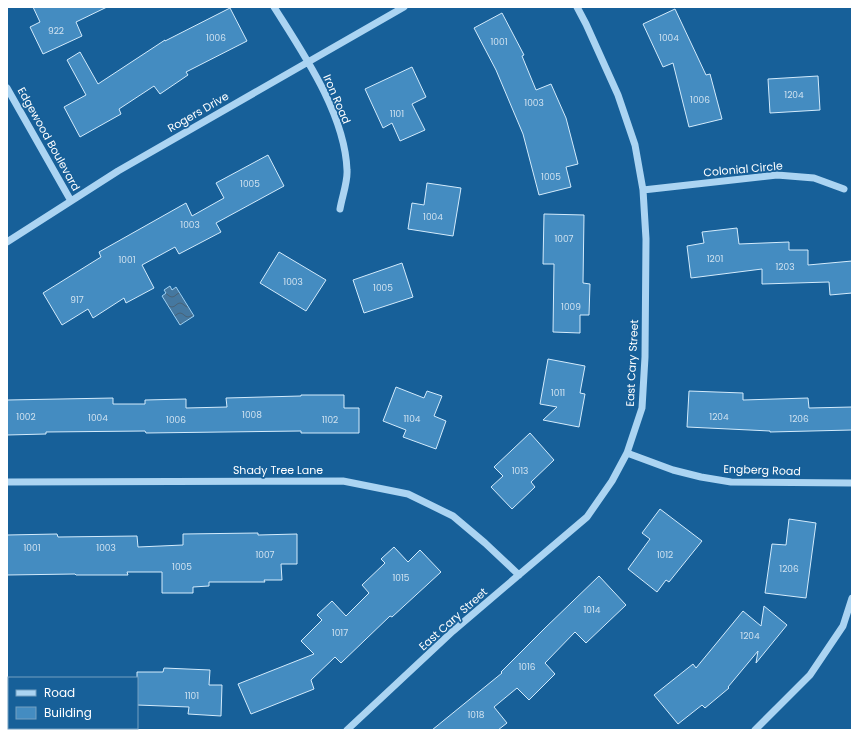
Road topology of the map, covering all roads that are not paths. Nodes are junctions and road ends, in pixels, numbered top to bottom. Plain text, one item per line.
1 (274, 7) edge
2 (404, 7) edge
3 (577, 7) edge
4 (309, 62) junction
5 (7, 88) edge
6 (844, 189) dead end
7 (643, 190) junction
8 (71, 201) junction
9 (340, 209) dead end
10 (7, 242) edge
11 (627, 453) junction
12 (7, 482) edge
13 (852, 483) edge
14 (519, 575) junction
15 (852, 598) edge
16 (346, 730) edge
17 (755, 730) edge

1 - 4 street, Iron Road
2 - 4 street, Rogers Drive
3 - 7 street, East Cary Street
4 - 8 street, Rogers Drive
4 - 9 street, Iron Road
5 - 8 street, Edgewood Boulevard
6 - 7 street, Colonial Circle
7 - 11 street, East Cary Street
8 - 10 street, Rogers Drive
11 - 13 street, Engberg Road
11 - 14 street, East Cary Street
12 - 14 street, Shady Tree Lane
14 - 16 street, East Cary Street
15 - 17 street

